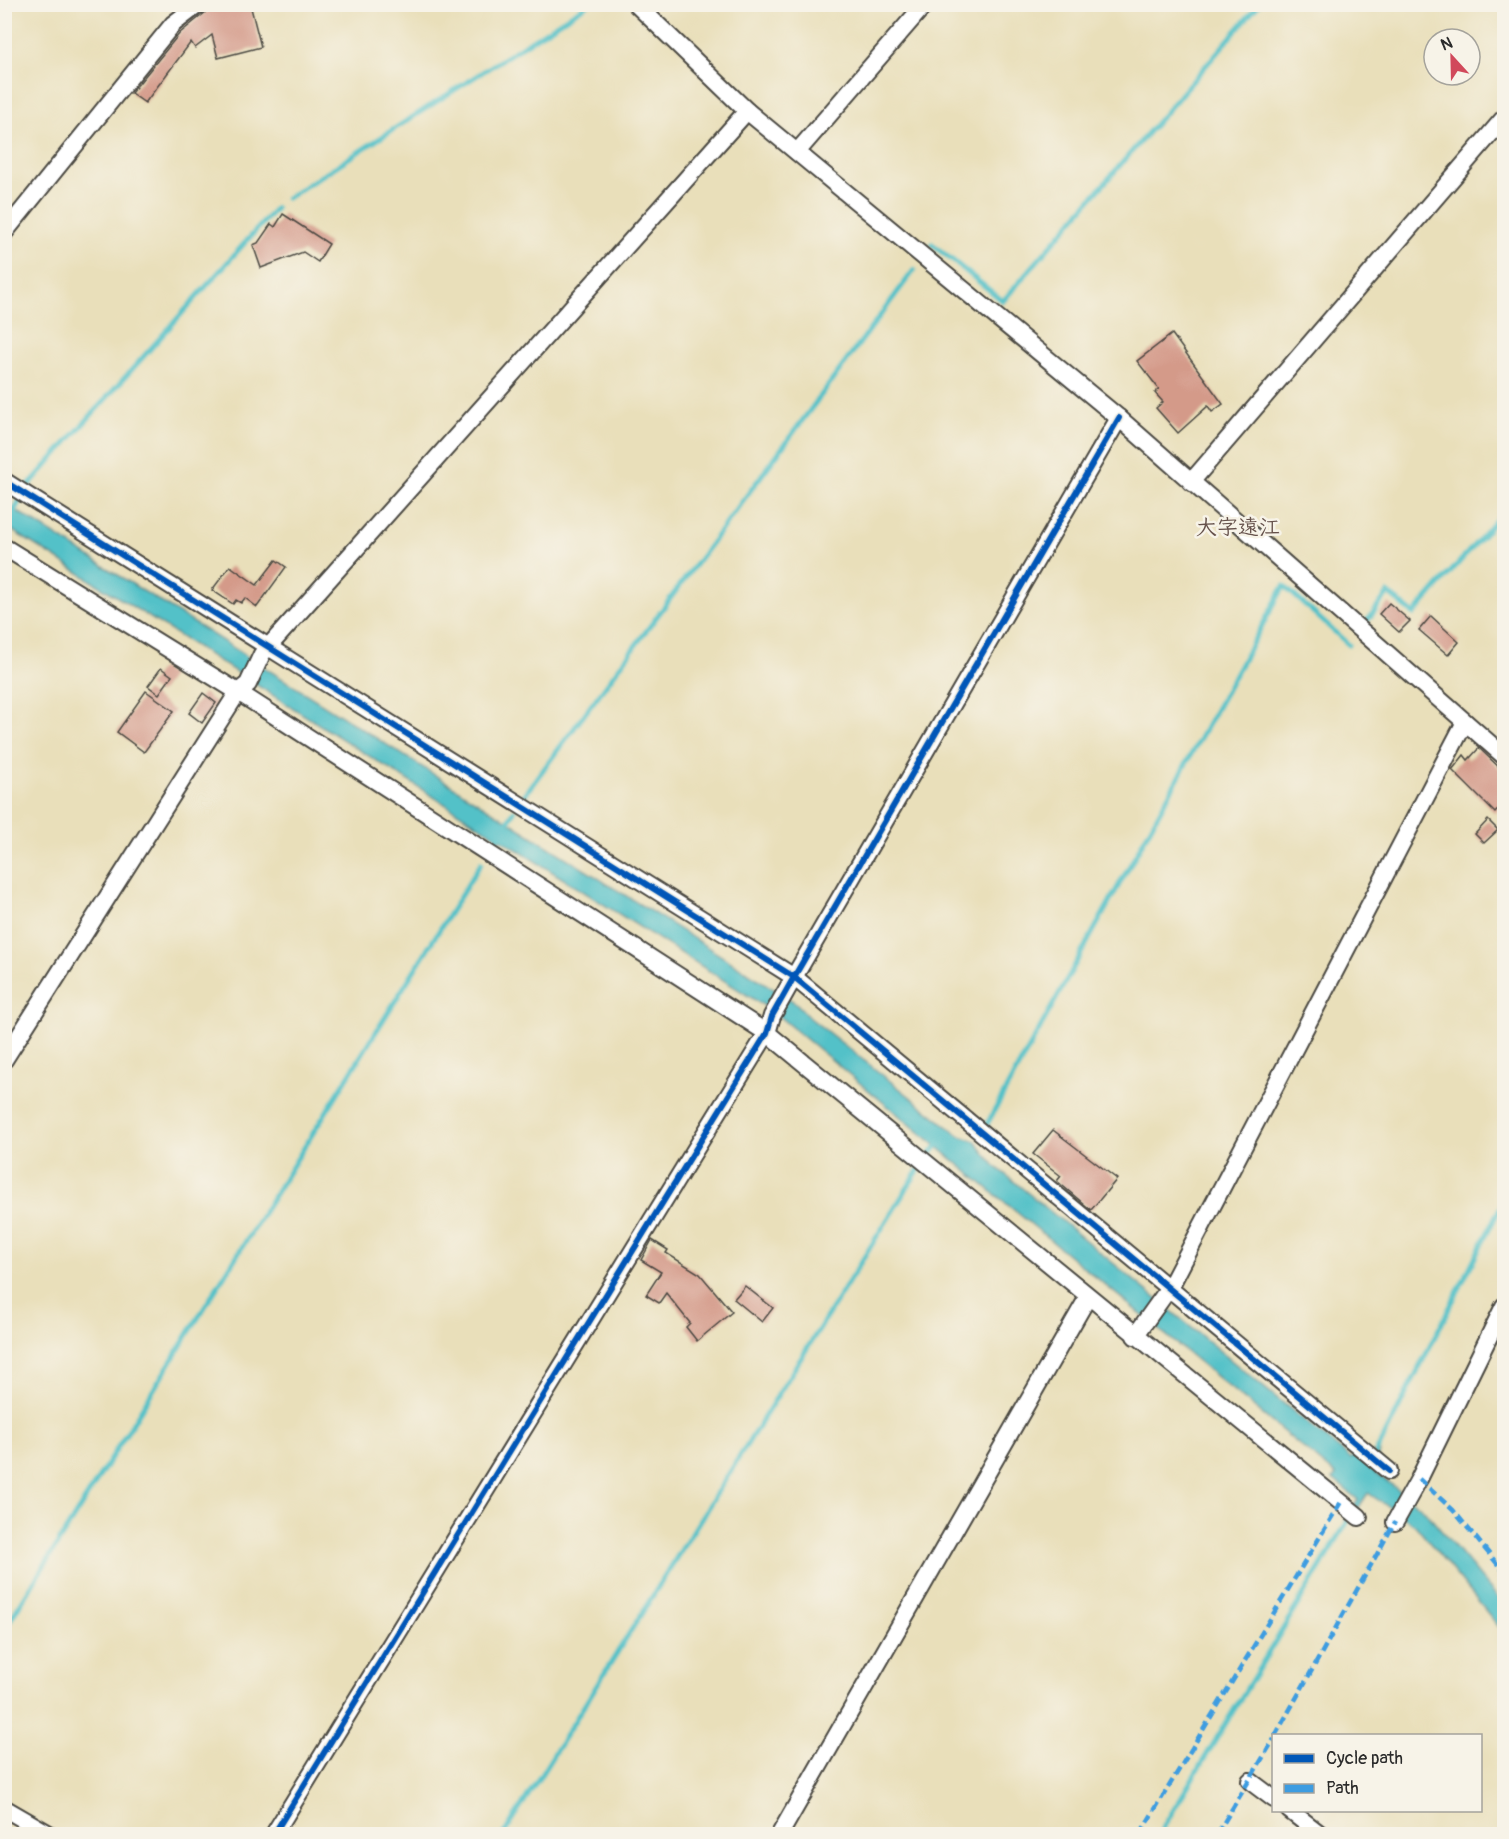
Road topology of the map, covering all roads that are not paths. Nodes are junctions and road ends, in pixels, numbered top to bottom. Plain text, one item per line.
1 (199, 4) edge
2 (636, 4) edge
3 (925, 4) edge
4 (747, 111) junction
5 (1504, 118) edge
6 (797, 152) junction
7 (4, 233) edge
8 (1119, 418) junction
9 (4, 481) edge
10 (1191, 482) junction
11 (4, 548) edge
12 (266, 650) junction
13 (243, 688) junction
14 (1465, 722) junction
15 (1504, 756) edge
16 (792, 982) junction
17 (766, 1033) junction
18 (4, 1060) edge
19 (1166, 1292) junction
20 (1088, 1297) junction
21 (1504, 1306) edge
22 (1138, 1331) junction
23 (1379, 1462) dead end
24 (1353, 1513) dead end
25 (1395, 1522) dead end
26 (1250, 1781) dead end
27 (1272, 1798) edge
28 (4, 1808) edge
29 (1292, 1812) edge
30 (49, 1834) edge
31 (274, 1834) edge
32 (780, 1834) edge
33 (1320, 1834) edge

1 - 7 street
2 - 4 street
3 - 6 street
4 - 6 street
4 - 12 street
5 - 10 street
6 - 8 street
8 - 10 street
8 - 16 street
9 - 12 street
10 - 14 street
11 - 13 street
12 - 13 street
12 - 16 street
13 - 17 street
13 - 18 street
14 - 15 street
14 - 19 street
16 - 17 street
16 - 19 street
17 - 20 street
17 - 31 street
19 - 22 street
19 - 23 street
20 - 22 street
20 - 32 street
21 - 25 street
22 - 24 street
26 - 27 street
28 - 30 street
29 - 33 street

